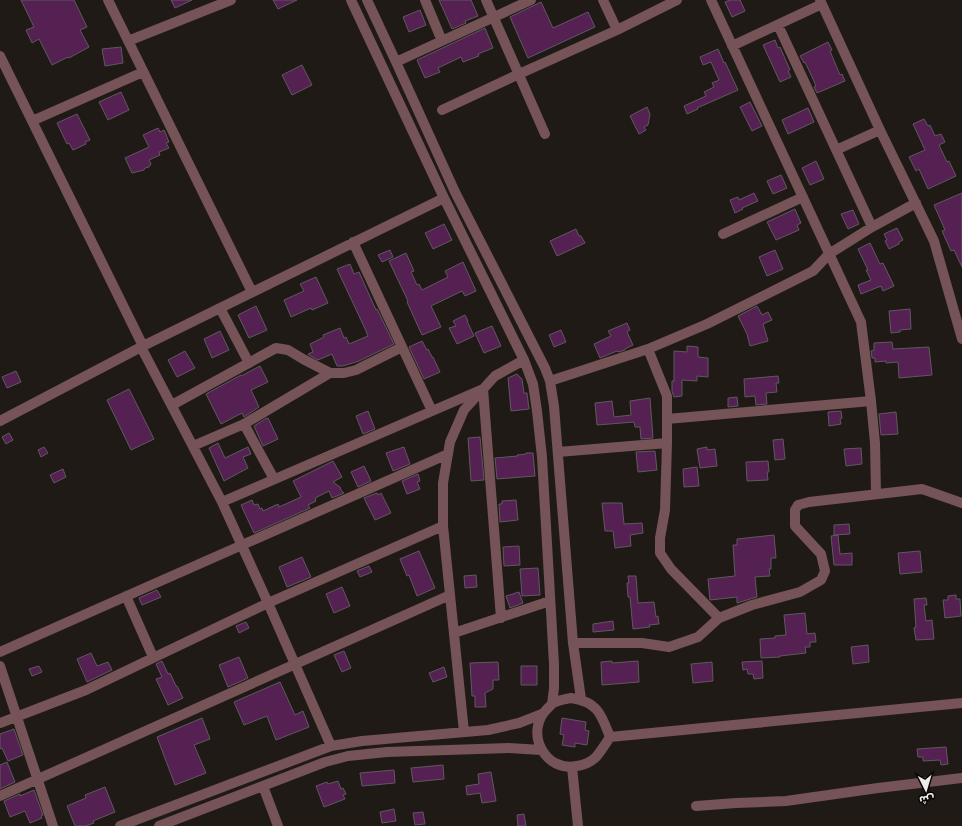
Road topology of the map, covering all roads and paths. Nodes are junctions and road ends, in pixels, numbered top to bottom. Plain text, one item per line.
1 (108, 0) edge
2 (231, 0) edge
3 (350, 0) edge
4 (366, 0) edge
5 (425, 0) edge
6 (486, 0) edge
7 (531, 0) edge
8 (603, 0) edge
9 (677, 0) edge
10 (711, 0) edge
11 (821, 2) edge
12 (494, 17) junction
13 (778, 25) junction
14 (617, 30) junction
15 (128, 41) junction
16 (442, 41) junction
17 (732, 46) junction
18 (0, 56) edge
19 (396, 62) junction
20 (143, 72) junction
21 (519, 74) junction
22 (442, 110) dead end
23 (32, 121) junction
24 (880, 130) junction
25 (545, 134) dead end
26 (836, 150) junction
27 (803, 197) junction
28 (444, 198) junction
29 (916, 203) junction
30 (872, 227) junction
31 (723, 234) dead end
32 (353, 242) junction
33 (829, 254) junction
34 (252, 292) junction
35 (220, 308) junction
36 (962, 339) edge
37 (142, 346) junction
38 (402, 347) junction
39 (648, 349) junction
40 (524, 360) junction
41 (249, 363) junction
42 (330, 373) junction
43 (550, 381) junction
44 (483, 389) junction
45 (871, 401) junction
46 (172, 405) junction
47 (432, 411) junction
48 (667, 418) junction
49 (0, 421) edge
50 (244, 424) junction
51 (667, 443) junction
52 (193, 446) junction
53 (558, 452) junction
54 (448, 454) junction
55 (274, 479) junction
56 (876, 494) junction
57 (222, 502) junction
58 (962, 503) edge
59 (443, 526) junction
60 (242, 545) junction
61 (450, 595) junction
62 (126, 596) junction
63 (550, 601) junction
64 (268, 603) junction
65 (500, 618) junction
66 (719, 618) junction
67 (454, 633) junction
68 (573, 643) junction
69 (0, 652) edge
70 (154, 657) junction
71 (295, 664) junction
72 (0, 666) edge
73 (581, 699) junction
74 (962, 703) edge
75 (552, 704) junction
76 (542, 714) junction
77 (17, 717) junction
78 (0, 723) edge
79 (464, 732) junction
80 (610, 737) junction
81 (331, 746) junction
82 (541, 750) junction
83 (572, 767) junction
84 (962, 778) edge
85 (38, 779) junction
86 (263, 786) junction
87 (0, 796) edge
88 (696, 806) dead end
89 (53, 826) edge
90 (120, 826) edge
91 (159, 826) edge
92 (278, 826) edge
93 (578, 826) edge

1 - 15 street
2 - 15 street
3 - 28 street
4 - 19 street
5 - 16 street
6 - 12 street
7 - 12 street
8 - 14 street
9 - 14 street
10 - 17 street
11 - 13 street
11 - 24 street
12 - 16 street
12 - 21 street
13 - 17 street
13 - 26 street
14 - 21 street
15 - 20 street
16 - 19 street
17 - 27 street
18 - 23 street
19 - 43 street
20 - 23 street
20 - 34 street
21 - 22 street
21 - 25 street
23 - 37 street
24 - 26 street
24 - 29 street
26 - 30 street
27 - 31 street
27 - 33 street
28 - 32 street
28 - 40 street
29 - 30 street
29 - 36 street
30 - 33 street
32 - 34 street
32 - 38 street
33 - 39 street
33 - 45 street
34 - 35 street
35 - 37 street
35 - 41 street
37 - 46 street
37 - 49 street
38 - 42 street
38 - 47 street
39 - 43 street
39 - 48 street
40 - 44 street
40 - 63 street
41 - 42 street
41 - 46 street
42 - 50 street
43 - 53 street
44 - 47 street
44 - 54 street
44 - 65 street
45 - 48 street
45 - 56 street
46 - 52 street
47 - 55 street
48 - 51 street
50 - 52 street
50 - 55 street
51 - 53 street
51 - 66 street
52 - 57 street
53 - 68 street
54 - 59 street
54 - 60 street
55 - 57 street
56 - 58 street
56 - 66 street
57 - 60 street
59 - 61 street
59 - 64 street
60 - 62 street
60 - 64 street
61 - 67 street
61 - 71 street
62 - 69 street
62 - 70 street
63 - 65 street
63 - 75 street
64 - 70 street
64 - 71 street
65 - 67 street
66 - 68 street
67 - 79 street
68 - 73 street
70 - 77 street
71 - 81 street
71 - 85 street
72 - 77 street
73 - 75 street
73 - 80 street
74 - 80 street
75 - 76 street
76 - 79 street
76 - 82 street
77 - 78 street
77 - 85 street
79 - 81 street
80 - 83 street
81 - 90 street
82 - 83 street
82 - 86 street
83 - 93 street
84 - 88 street
85 - 87 street
85 - 89 street
86 - 91 street
86 - 92 street

